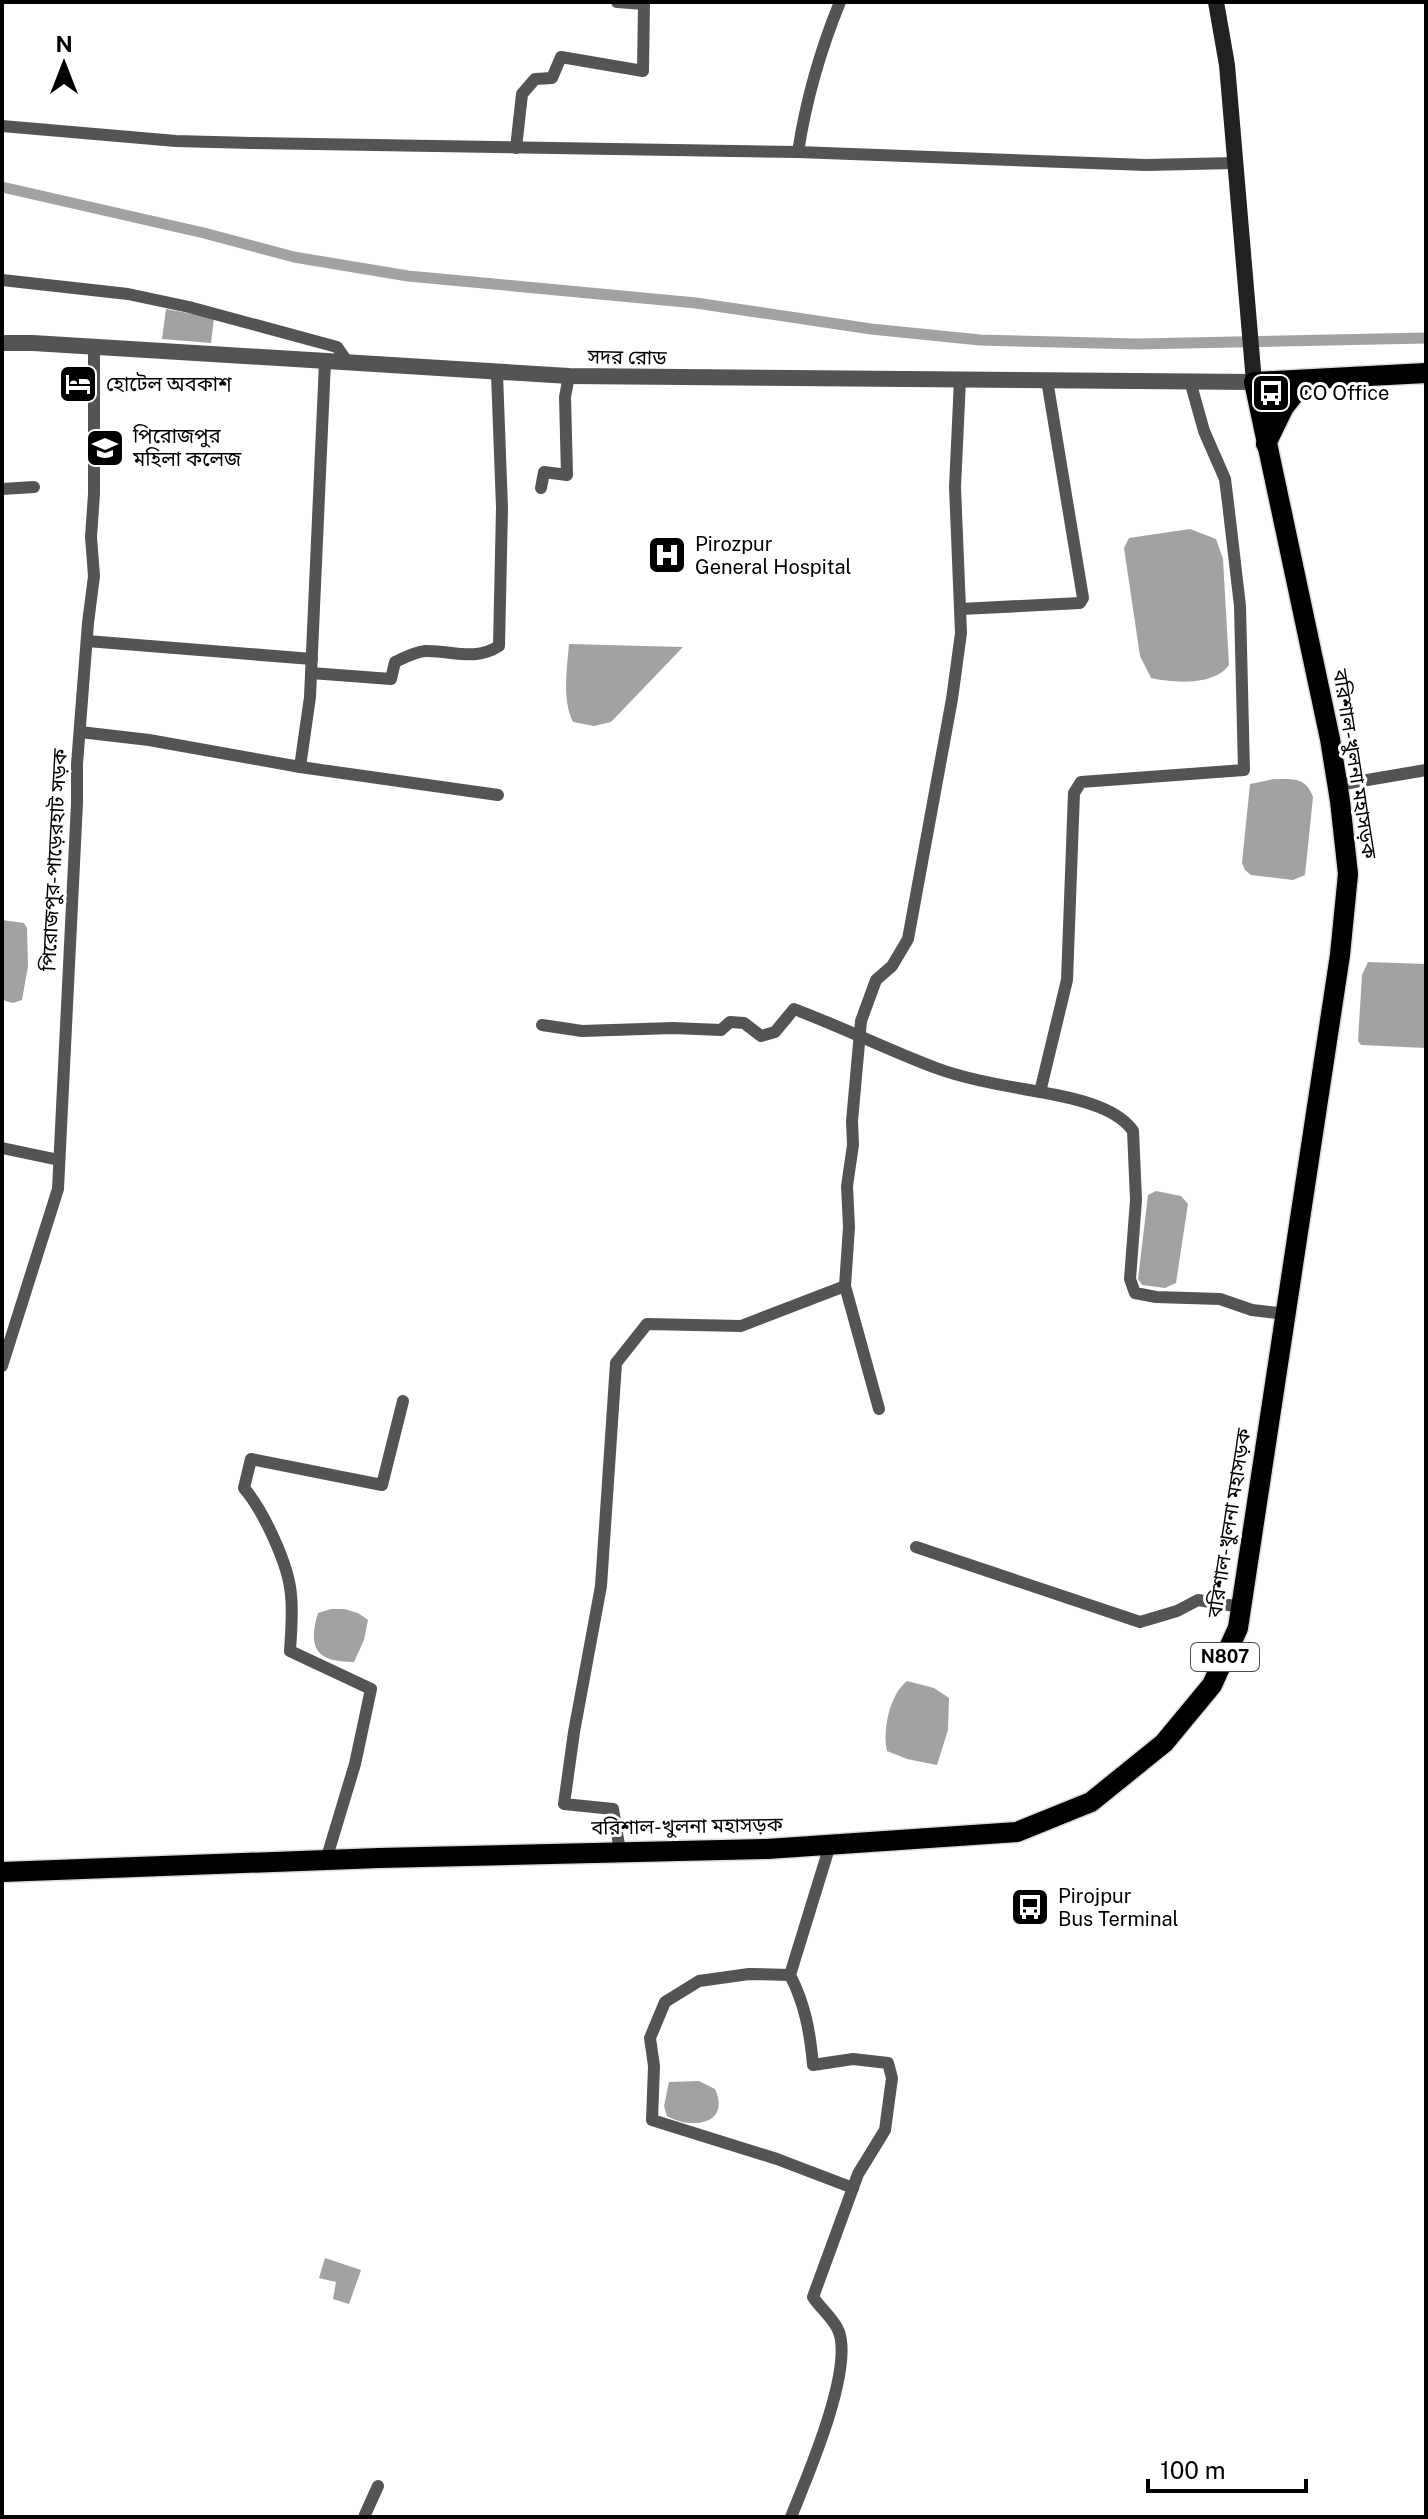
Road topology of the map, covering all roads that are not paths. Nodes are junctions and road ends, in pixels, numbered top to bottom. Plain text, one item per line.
1 (617, 2) edge
2 (840, 2) edge
3 (1216, 2) edge
4 (2, 126) edge
5 (516, 148) junction
6 (798, 152) junction
7 (1235, 163) junction
8 (2, 280) edge
9 (2, 343) edge
10 (94, 348) junction
11 (325, 362) junction
12 (348, 363) junction
13 (1426, 373) edge
14 (497, 374) junction
15 (569, 376) junction
16 (960, 380) junction
17 (1047, 380) junction
18 (1305, 380) junction
19 (1190, 381) junction
20 (1254, 382) junction
21 (1266, 444) junction
22 (34, 487) dead end
23 (541, 488) dead end
24 (2, 489) edge
25 (961, 609) junction
26 (87, 641) junction
27 (312, 666) junction
28 (80, 732) junction
29 (300, 767) junction
30 (1426, 770) edge
31 (1338, 785) junction
32 (498, 795) dead end
33 (542, 1025) dead end
34 (858, 1037) junction
35 (1040, 1092) junction
36 (2, 1148) edge
37 (59, 1160) junction
38 (845, 1286) junction
39 (1286, 1314) junction
40 (2, 1366) edge
41 (403, 1401) dead end
42 (879, 1409) dead end
43 (916, 1547) dead end
44 (1241, 1607) junction
45 (830, 1845) junction
46 (620, 1851) junction
47 (326, 1860) junction
48 (2, 1872) edge
49 (790, 1975) junction
50 (853, 2188) junction
51 (378, 2486) dead end
52 (364, 2517) edge
53 (791, 2517) edge

1 - 5 street
2 - 6 street
3 - 7 main road
4 - 5 street
5 - 6 street
6 - 7 street
7 - 20 main road
8 - 12 street
9 - 10 street, সদর রোড
10 - 11 street, সদর রোড
10 - 26 street, পিরোজপুর-পাড়েরহাট সড়ক
11 - 12 street, সদর রোড
11 - 27 street
12 - 14 street, সদর রোড
13 - 18 highway
14 - 15 street, সদর রোড
14 - 27 street
15 - 16 street, সদর রোড
15 - 23 street
16 - 17 street, সদর রোড
16 - 25 street
17 - 19 street, সদর রোড
17 - 25 street
18 - 20 highway
18 - 21 highway
19 - 20 street, সদর রোড
19 - 35 street
20 - 21 highway, বরিশাল-খুলনা মহাসড়ক / N807
21 - 31 highway, বরিশাল-খুলনা মহাসড়ক / N807
22 - 24 street
25 - 34 street
26 - 27 street
26 - 28 street, পিরোজপুর-পাড়েরহাট সড়ক
27 - 29 street
28 - 29 street
28 - 37 street, পিরোজপুর-পাড়েরহাট সড়ক
29 - 32 street
30 - 31 street
31 - 39 highway, বরিশাল-খুলনা মহাসড়ক / N807
33 - 34 street
34 - 35 street
34 - 38 street
35 - 39 street
36 - 37 street
37 - 40 street, পিরোজপুর-পাড়েরহাট সড়ক
38 - 42 street
38 - 46 street
39 - 44 highway, বরিশাল-খুলনা মহাসড়ক / N807
41 - 47 street
43 - 44 street
44 - 45 highway, বরিশাল-খুলনা মহাসড়ক / N807
45 - 46 highway, বরিশাল-খুলনা মহাসড়ক / N807
45 - 49 street
46 - 47 highway, বরিশাল-খুলনা মহাসড়ক / N807
47 - 48 highway, বরিশাল-খুলনা মহাসড়ক / N807
49 - 50 street
49 - 50 street
50 - 53 street
51 - 52 street

